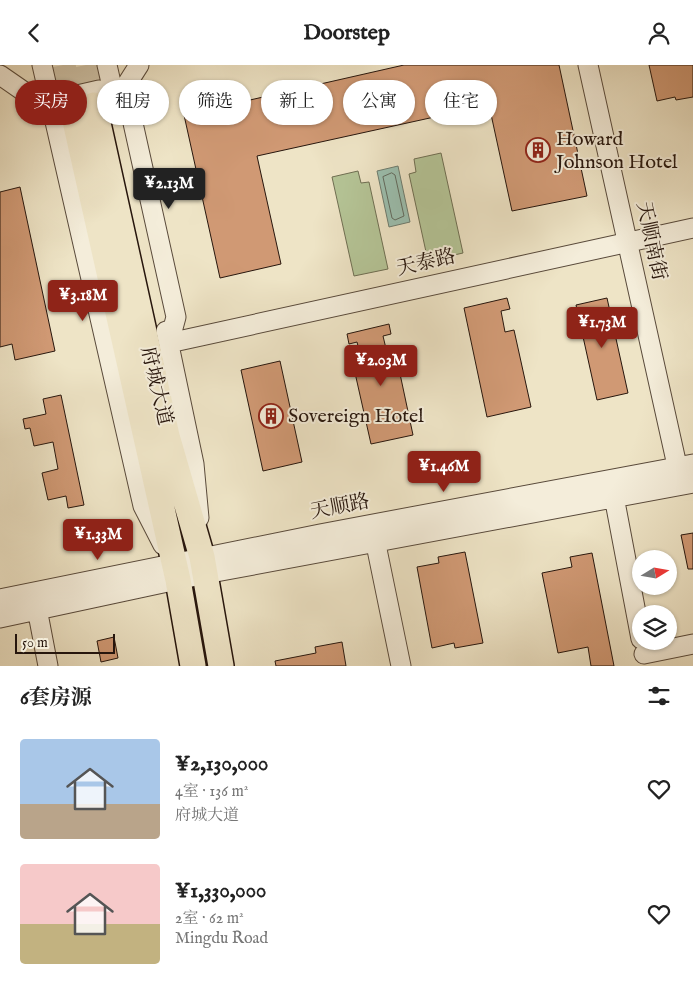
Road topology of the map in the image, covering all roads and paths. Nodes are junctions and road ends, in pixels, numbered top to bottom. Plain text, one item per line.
1 (42, 65) edge
2 (107, 65) edge
3 (139, 65) edge
4 (588, 65) edge
5 (0, 75) edge
6 (57, 80) edge
7 (15, 81) edge
8 (87, 102) edge
9 (87, 116) tunnel mouth
10 (87, 120) tunnel mouth
11 (87, 123) tunnel mouth
12 (693, 228) edge
13 (628, 243) junction
14 (169, 343) junction
15 (686, 475) edge
16 (611, 478) junction
17 (613, 497) junction
18 (374, 533) junction
19 (203, 565) junction
20 (175, 572) junction
21 (0, 599) edge
22 (35, 601) junction
23 (634, 605) edge
24 (0, 618) edge
25 (693, 645) edge
26 (677, 647) edge
27 (48, 666) edge
28 (193, 666) edge
29 (221, 666) edge
30 (401, 666) edge

1 - 6 street
2 - 8 street
3 - 14 street
4 - 13 street, 天顺南街
5 - 7 street
9 - 14 street
10 - 19 main road, 府城大道
11 - 20 main road, 府城大道
12 - 13 street, 天泰路
13 - 14 street, 天泰路
13 - 15 street, 天顺南街
14 - 19 street
15 - 16 street, 天顺路
15 - 17 street, 天顺路
16 - 17 street
16 - 18 street, 天顺路
17 - 18 street, 天顺路
17 - 23 street
18 - 19 street, 天顺路
18 - 30 street
19 - 20 street, 天顺路
19 - 29 main road, 府城大道
20 - 22 street, 天顺路
20 - 28 main road, 府城大道
21 - 22 street
22 - 24 street
22 - 27 street
25 - 26 street

